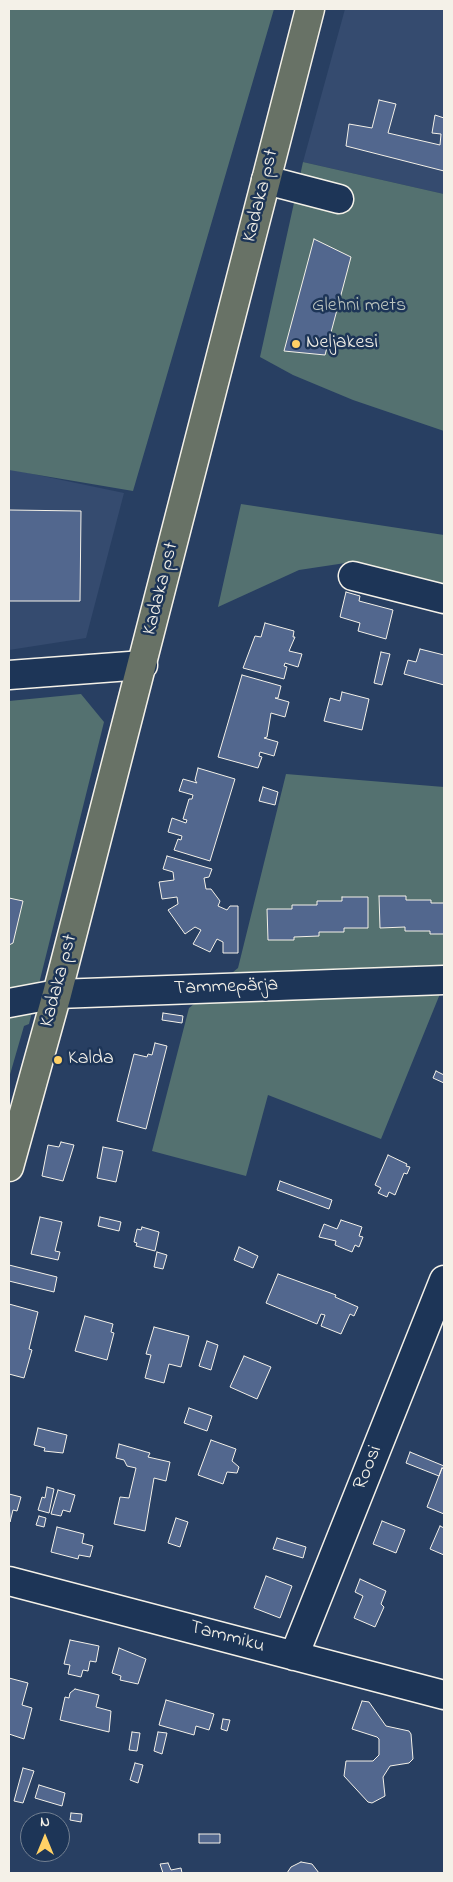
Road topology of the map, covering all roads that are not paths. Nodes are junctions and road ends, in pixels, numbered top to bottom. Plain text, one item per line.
1 (310, 9) edge
2 (266, 180) junction
3 (339, 199) dead end
4 (353, 576) dead end
5 (444, 599) edge
6 (142, 665) junction
7 (9, 675) edge
8 (444, 980) edge
9 (57, 994) junction
10 (9, 1003) edge
11 (9, 1167) edge
12 (444, 1280) edge
13 (9, 1582) edge
14 (294, 1656) junction
15 (444, 1695) edge

1 - 2 main road, Kadaka pst
2 - 3 street
2 - 6 main road, Kadaka pst
4 - 5 street
6 - 7 street
6 - 9 main road, Kadaka pst
8 - 9 street, Tammepärja
9 - 10 street, Tammepärja
9 - 11 main road, Kadaka pst
12 - 14 street, Roosi
13 - 14 street, Tammiku
14 - 15 street, Tammiku

